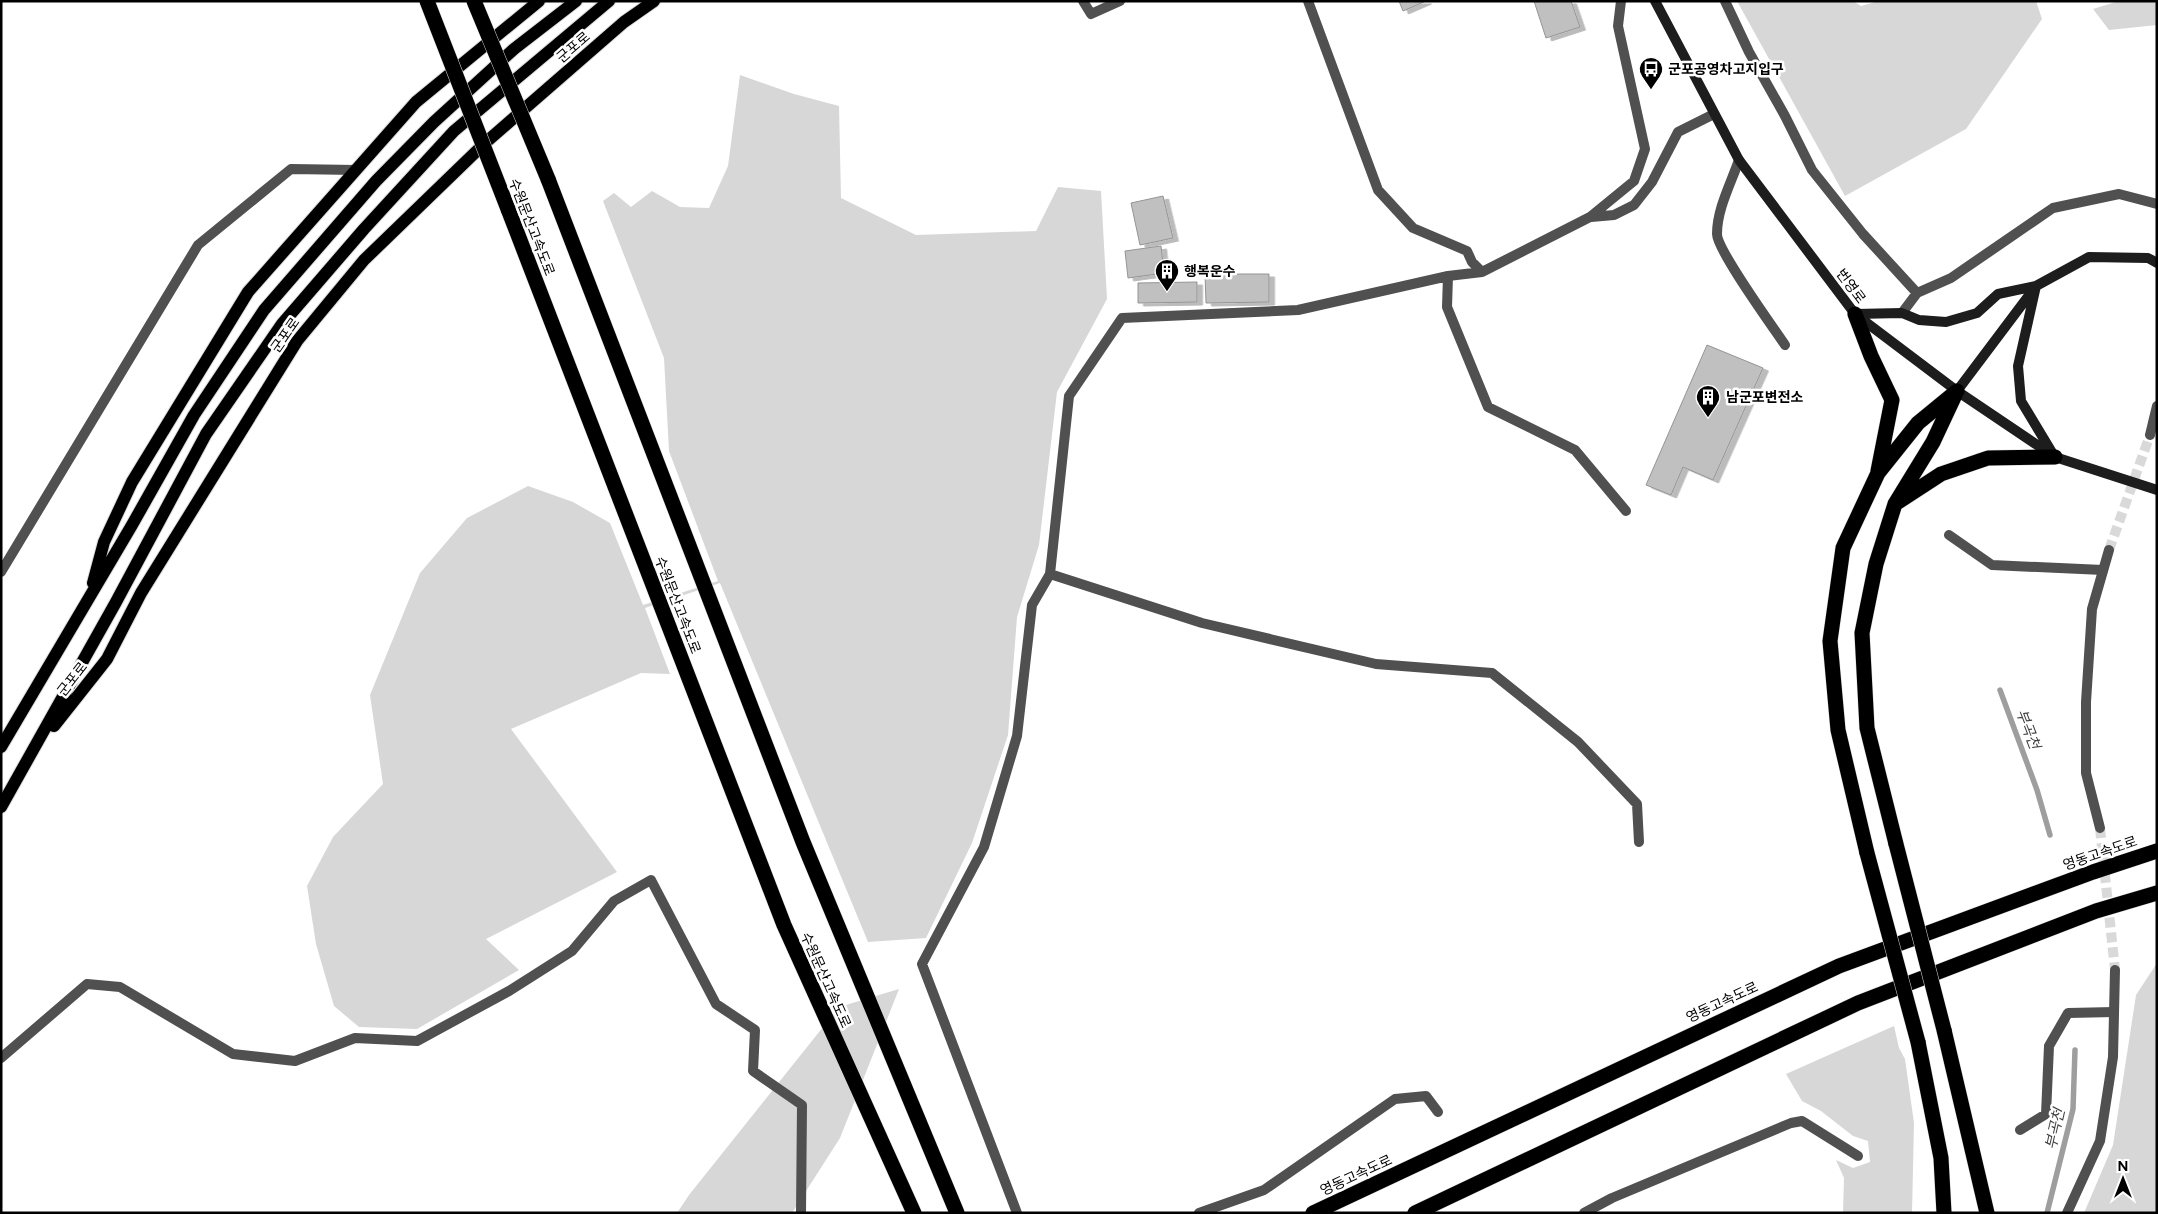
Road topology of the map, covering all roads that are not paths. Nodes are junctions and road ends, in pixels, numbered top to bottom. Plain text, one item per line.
1 (427, 1) edge
2 (474, 1) edge
3 (539, 1) edge
4 (576, 1) edge
5 (609, 1) edge
6 (654, 1) edge
7 (1083, 1) edge
8 (1120, 1) edge
9 (1308, 1) edge
10 (1621, 1) edge
11 (1655, 1) edge
12 (1725, 1) edge
13 (1714, 114) junction
14 (1739, 160) junction
15 (356, 170) junction
16 (2157, 204) edge
17 (1590, 217) junction
18 (2157, 263) edge
19 (1482, 272) junction
20 (1448, 276) junction
21 (2036, 286) junction
22 (1917, 292) junction
23 (1902, 313) junction
24 (1855, 314) junction
25 (1785, 345) dead end
26 (1957, 391) junction
27 (2157, 406) edge
28 (2150, 435) tunnel mouth
29 (2054, 457) junction
30 (1878, 473) junction
31 (2157, 490) edge
32 (1895, 504) junction
33 (1626, 511) dead end
34 (1949, 535) dead end
35 (2109, 550) tunnel mouth
36 (2103, 570) junction
37 (1, 572) edge
38 (1050, 574) junction
39 (90, 598) junction
40 (1, 748) edge
41 (28, 760) junction
42 (1, 807) edge
43 (2100, 828) tunnel mouth
44 (1640, 842) dead end
45 (2157, 851) edge
46 (2157, 893) edge
47 (2115, 970) tunnel mouth
48 (2114, 1012) junction
49 (1, 1058) edge
50 (1438, 1112) dead end
51 (2020, 1130) dead end
52 (1858, 1156) dead end
53 (801, 1213) edge
54 (914, 1213) edge
55 (957, 1213) edge
56 (1017, 1213) edge
57 (1198, 1213) edge
58 (1314, 1213) edge
59 (1415, 1213) edge
60 (1584, 1213) edge
61 (1944, 1213) edge
62 (1987, 1213) edge
63 (2067, 1213) edge

1 - 54 highway, 수원문산고속도로, bridge
2 - 55 highway, bridge
3 - 15 main road, 군포로
4 - 39 main road, 군포로
5 - 41 main road, 군포로
6 - 41 main road, 군포로
7 - 8 street
9 - 19 street
10 - 17 street
11 - 13 street, 번영로
12 - 22 street
13 - 14 street, 번영로
13 - 17 street
14 - 24 street, 번영로
14 - 25 street
15 - 37 street
15 - 39 main road, 군포로
16 - 22 street
17 - 19 street
18 - 21 street
19 - 20 street
20 - 33 street
20 - 38 street
21 - 23 street
21 - 26 street
21 - 29 street
22 - 23 street
23 - 24 street
24 - 26 street, 번영로
24 - 30 highway
26 - 29 street, 번영로
26 - 30 highway
26 - 32 highway
27 - 28 street
29 - 31 street, 번영로
29 - 32 highway
30 - 61 highway, bridge
32 - 62 highway, bridge
34 - 36 street
35 - 36 street
36 - 43 street
38 - 44 street
38 - 56 street
39 - 40 main road, 군포로
41 - 42 main road, 군포로
45 - 58 highway, 영동고속도로
46 - 59 highway
47 - 48 street
48 - 51 street
48 - 63 street
49 - 53 street
50 - 57 street
52 - 60 street

